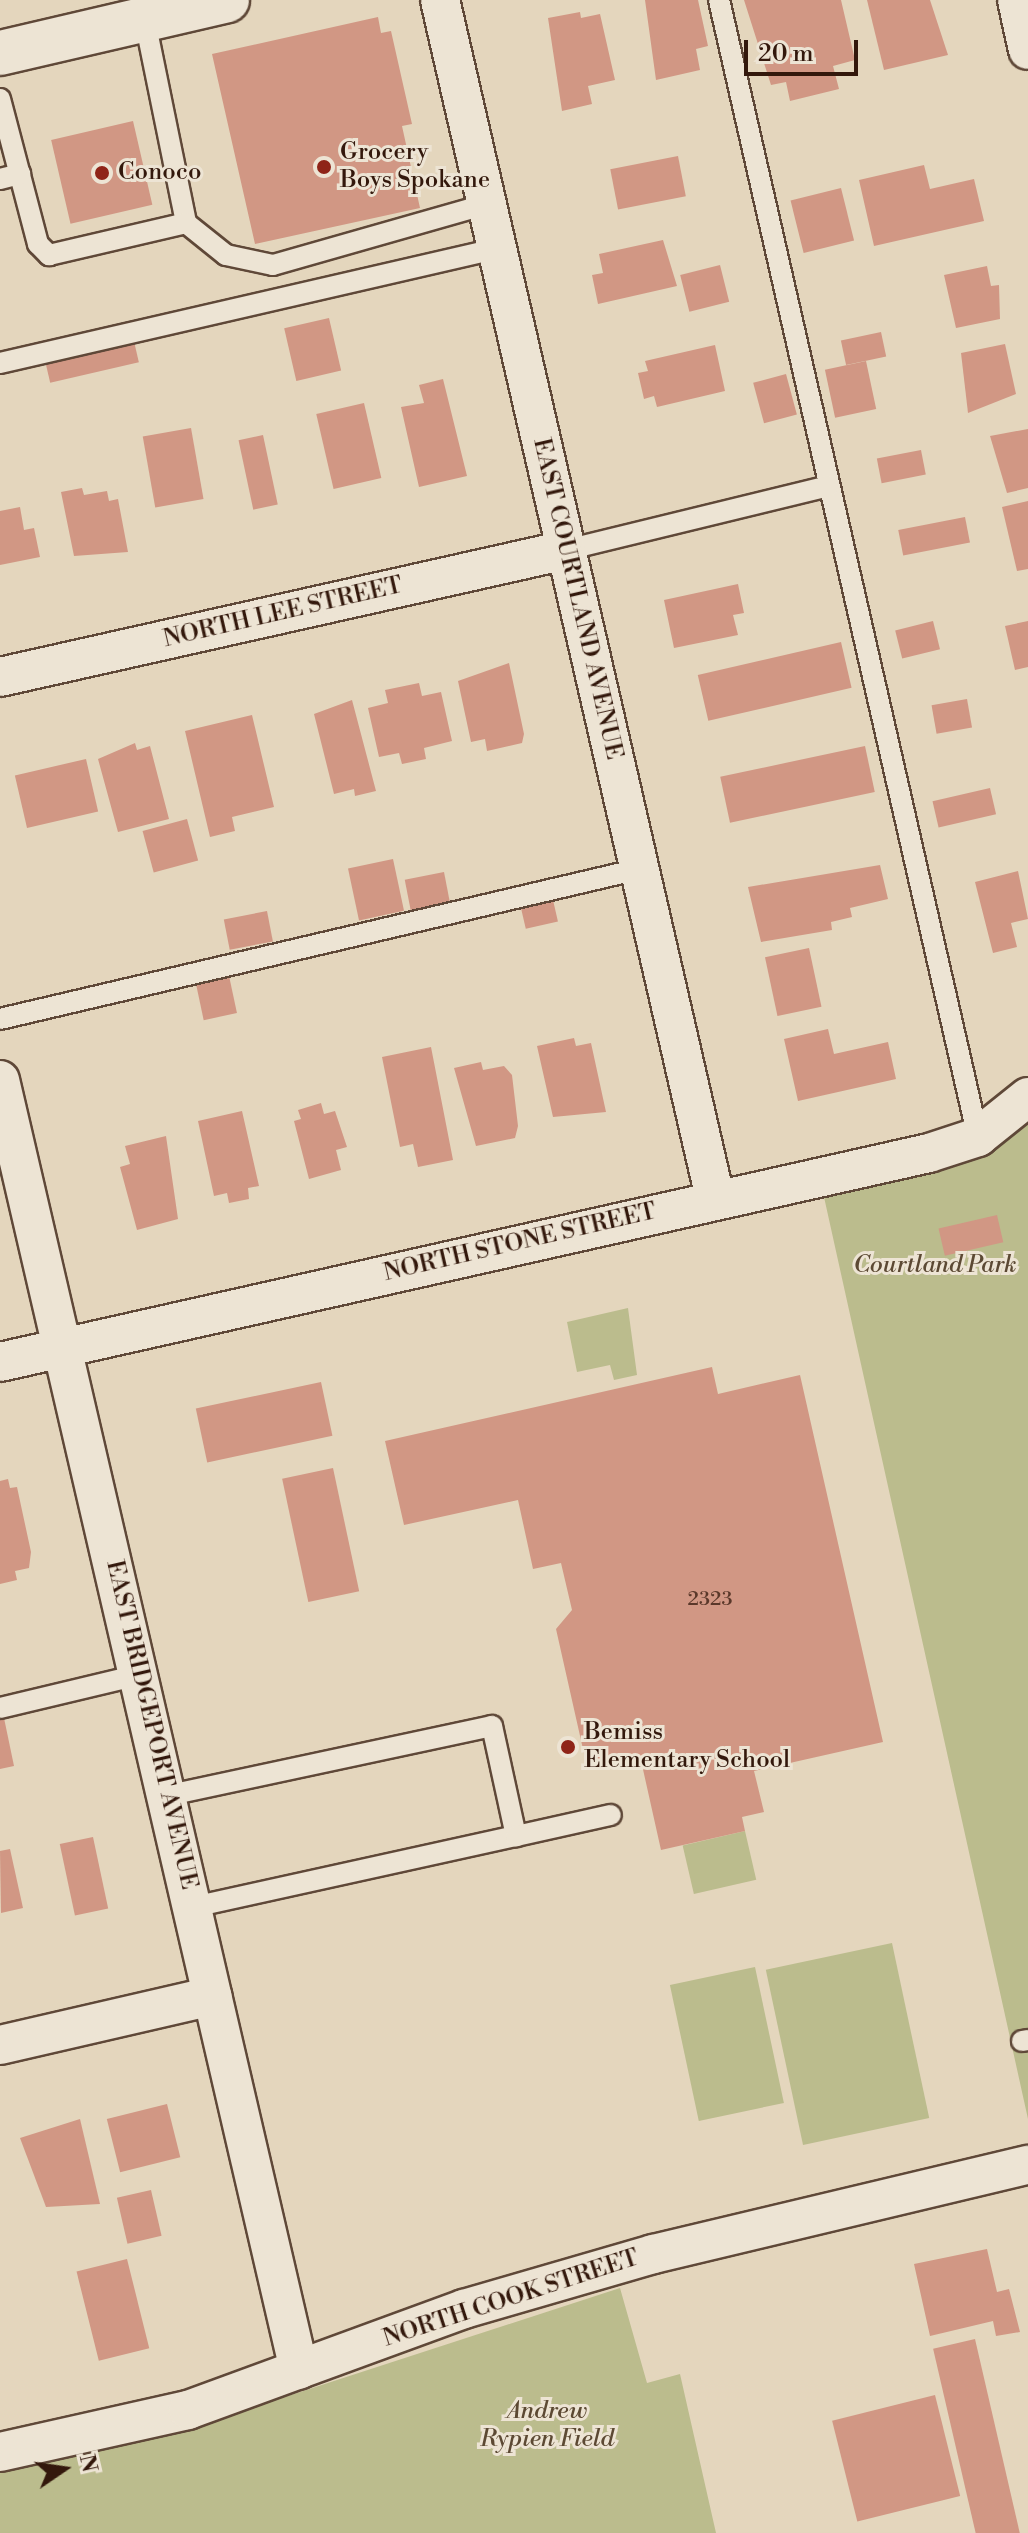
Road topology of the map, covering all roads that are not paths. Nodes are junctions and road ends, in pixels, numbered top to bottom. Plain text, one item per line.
1 (227, 0) edge
2 (440, 0) edge
3 (719, 0) edge
4 (1017, 0) edge
5 (142, 9) edge
6 (1028, 50) edge
7 (0, 53) edge
8 (0, 99) edge
9 (10, 176) edge
10 (484, 205) junction
11 (186, 223) junction
12 (495, 249) junction
13 (0, 363) edge
14 (829, 486) junction
15 (566, 550) junction
16 (0, 677) edge
17 (639, 869) junction
18 (0, 1019) edge
19 (0, 1080) edge
20 (1028, 1097) edge
21 (978, 1137) junction
22 (715, 1198) junction
23 (64, 1347) junction
24 (0, 1362) edge
25 (139, 1675) junction
26 (0, 1708) edge
27 (170, 1795) junction
28 (611, 1815) dead end
29 (516, 1836) junction
30 (192, 1907) junction
31 (212, 1996) junction
32 (0, 2045) edge
33 (1028, 2165) edge
34 (299, 2370) junction
35 (0, 2452) edge

1 - 5 main road
2 - 10 street, EAST COURTLAND AVENUE
3 - 14 lane
4 - 6 street
5 - 7 main road
5 - 11 lane
8 - 9 lane
9 - 11 lane
10 - 11 lane
10 - 12 street, EAST COURTLAND AVENUE
12 - 13 lane
12 - 15 street, EAST COURTLAND AVENUE
14 - 15 lane
14 - 21 lane
15 - 16 street, NORTH LEE STREET
15 - 17 street, EAST COURTLAND AVENUE
17 - 18 lane
17 - 22 street, EAST COURTLAND AVENUE
19 - 23 street, EAST BRIDGEPORT AVENUE
20 - 21 street, NORTH STONE STREET
21 - 22 street, NORTH STONE STREET
22 - 23 street, NORTH STONE STREET
23 - 24 street, NORTH STONE STREET
23 - 25 street, EAST BRIDGEPORT AVENUE
25 - 26 lane
25 - 27 street, EAST BRIDGEPORT AVENUE
27 - 29 lane
27 - 30 street, EAST BRIDGEPORT AVENUE
28 - 29 lane
29 - 30 lane
30 - 31 street, EAST BRIDGEPORT AVENUE
31 - 32 street
31 - 34 street, EAST BRIDGEPORT AVENUE
33 - 34 street, NORTH COOK STREET
34 - 35 street, NORTH COOK STREET

